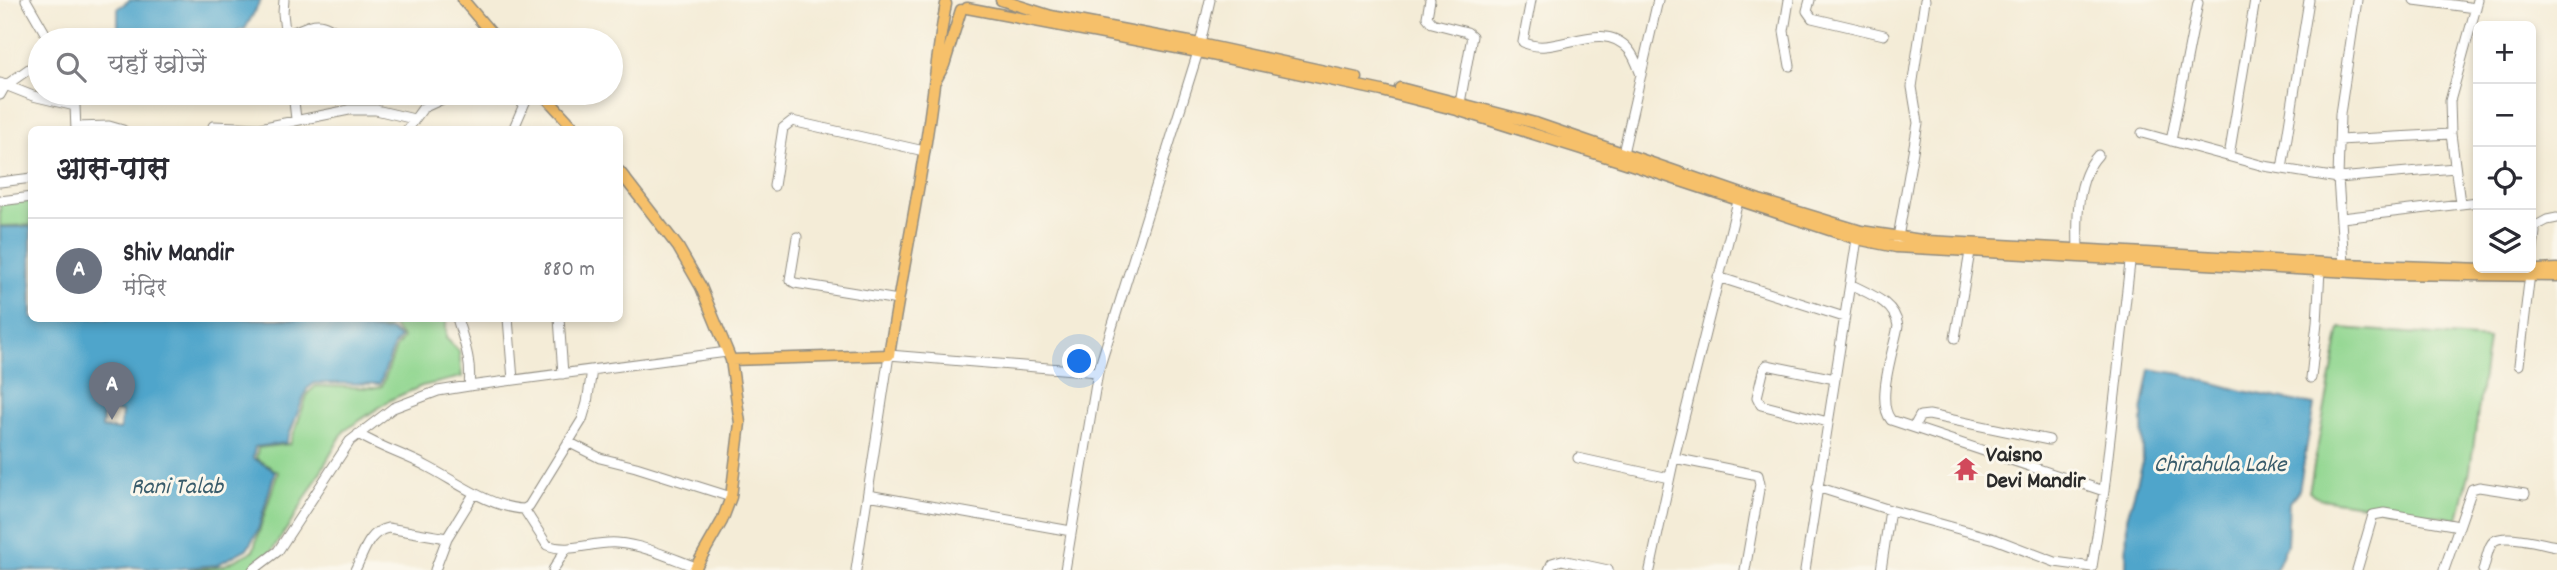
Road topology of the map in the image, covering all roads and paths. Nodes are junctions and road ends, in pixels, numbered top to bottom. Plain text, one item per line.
1 (26, 0) edge
2 (284, 0) edge
3 (463, 0) edge
4 (1001, 0) edge
5 (1210, 0) edge
6 (1430, 0) edge
7 (1531, 0) edge
8 (1658, 0) edge
9 (1789, 0) edge
10 (1810, 0) edge
11 (1925, 0) edge
12 (2255, 0) edge
13 (2309, 0) edge
14 (2357, 0) edge
15 (2414, 0) edge
16 (944, 1) edge
17 (2446, 2) edge
18 (2198, 3) dead end
19 (2477, 4) edge
20 (967, 6) edge
21 (42, 28) edge
22 (285, 28) edge
23 (305, 28) edge
24 (330, 28) edge
25 (486, 28) edge
26 (1884, 35) dead end
27 (1199, 48) junction
28 (1790, 66) dead end
29 (28, 70) edge
30 (1642, 75) junction
31 (935, 82) junction
32 (2, 88) edge
33 (28, 94) edge
34 (1460, 103) junction
35 (71, 105) edge
36 (294, 105) edge
37 (430, 105) edge
38 (524, 105) edge
39 (553, 105) edge
40 (75, 106) joint
41 (296, 119) junction
42 (414, 119) junction
43 (76, 126) edge
44 (268, 126) edge
45 (410, 126) edge
46 (515, 126) edge
47 (572, 126) edge
48 (2142, 133) dead end
49 (2451, 134) junction
50 (2339, 140) junction
51 (2171, 141) junction
52 (925, 151) junction
53 (1623, 153) junction
54 (2098, 155) dead end
55 (2229, 156) junction
56 (2455, 168) junction
57 (2282, 169) junction
58 (623, 176) edge
59 (28, 178) edge
60 (2338, 178) junction
61 (0, 182) edge
62 (774, 186) dead end
63 (28, 198) edge
64 (0, 201) edge
65 (1738, 201) junction
66 (2473, 202) edge
67 (2460, 203) junction
68 (2342, 218) junction
69 (2557, 218) edge
70 (2536, 224) edge
71 (797, 237) dead end
72 (1857, 239) junction
73 (1897, 242) junction
74 (2078, 250) junction
75 (1970, 252) junction
76 (2131, 256) junction
77 (2344, 264) junction
78 (2557, 269) edge
79 (2473, 270) edge
80 (2320, 271) junction
81 (2536, 272) edge
82 (2531, 273) junction
83 (2557, 276) edge
84 (1718, 277) junction
85 (1850, 284) junction
86 (898, 300) junction
87 (1844, 317) junction
88 (458, 322) edge
89 (508, 322) edge
90 (559, 322) edge
91 (1955, 338) dead end
92 (889, 355) junction
93 (729, 356) junction
94 (2519, 365) dead end
95 (592, 370) junction
96 (1098, 372) junction
97 (563, 374) junction
98 (2311, 378) dead end
99 (1835, 379) junction
100 (513, 380) junction
101 (469, 386) junction
102 (1828, 422) junction
103 (1914, 427) junction
104 (358, 435) junction
105 (2049, 440) dead end
106 (568, 442) junction
107 (1578, 458) dead end
108 (1674, 458) junction
109 (1669, 478) junction
110 (1817, 487) junction
111 (2104, 491) junction
112 (474, 494) junction
113 (2525, 494) dead end
114 (868, 495) junction
115 (731, 498) junction
116 (524, 509) junction
117 (1890, 510) junction
118 (2459, 526) junction
119 (1071, 531) junction
120 (447, 538) junction
121 (2557, 546) edge
122 (566, 549) junction
123 (695, 568) edge
124 (2092, 568) edge
125 (253, 570) edge
126 (355, 570) edge
127 (435, 570) edge
128 (553, 570) edge
129 (856, 570) edge
130 (1065, 570) edge
131 (1549, 570) edge
132 (1608, 570) edge
133 (1650, 570) edge
134 (1745, 570) edge
135 (1805, 570) edge
136 (1881, 570) edge
137 (2357, 570) edge
138 (2444, 570) edge
139 (2483, 570) edge

1 - 21 street
2 - 22 street
3 - 25 main road
4 - 27 main road
5 - 27 street
6 - 34 street
7 - 30 street
8 - 30 street
9 - 28 street
10 - 26 street
11 - 73 street
12 - 55 street
13 - 57 street
14 - 50 street
15 - 17 street
16 - 20 main road
16 - 31 main road
17 - 19 street
18 - 51 street
19 - 49 street
20 - 27 main road
20 - 31 main road
23 - 24 street
27 - 34 main road
27 - 65 main road
27 - 96 street
29 - 32 street
30 - 53 street
31 - 52 main road
32 - 33 street
34 - 53 main road
35 - 40 street
36 - 41 street
37 - 42 street
38 - 46 street
39 - 47 main road
40 - 43 street
41 - 42 street
41 - 44 street
42 - 45 street
48 - 51 street
49 - 50 street
49 - 56 street
50 - 60 street
51 - 55 street
52 - 62 street
52 - 86 main road
53 - 73 main road
54 - 74 street
55 - 57 street
56 - 60 street
56 - 67 street
57 - 60 street
58 - 93 main road
59 - 61 street
60 - 68 street
63 - 64 street
65 - 72 main road
65 - 84 street
66 - 67 street
67 - 68 street
68 - 77 street
69 - 70 street
71 - 86 street
72 - 73 main road
72 - 85 street
73 - 74 main road
73 - 75 main road
74 - 76 main road
75 - 76 main road
75 - 91 street
76 - 77 main road
76 - 80 main road
76 - 111 street
77 - 79 main road
78 - 81 main road
80 - 82 main road
80 - 98 street
82 - 83 main road
82 - 94 street
84 - 87 street
84 - 108 street
85 - 87 street
85 - 103 street
86 - 92 main road
87 - 99 street
88 - 101 street
89 - 100 street
90 - 97 street
92 - 93 main road
92 - 96 street
92 - 114 street
93 - 95 street
93 - 115 main road
95 - 97 street
95 - 106 street
96 - 119 street
97 - 100 street
99 - 102 street
99 - 102 street
100 - 101 street
101 - 104 street
102 - 110 street
103 - 105 street
103 - 111 street
104 - 112 street
104 - 125 street
106 - 115 street
106 - 116 street
107 - 109 street
108 - 109 street
108 - 134 street
109 - 133 street
110 - 117 street
110 - 135 street
111 - 124 street
112 - 116 street
112 - 120 street
113 - 118 street
114 - 119 street
114 - 129 street
115 - 123 main road
116 - 122 street
117 - 124 street
117 - 136 street
118 - 137 street
118 - 138 street
119 - 130 street
120 - 126 street
120 - 127 street
121 - 139 street
122 - 123 street
122 - 128 street
131 - 132 street

